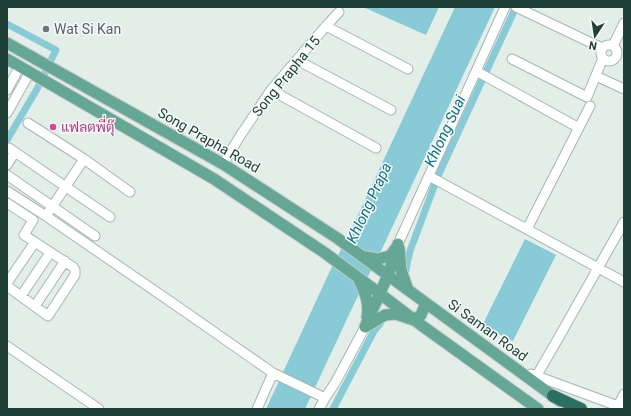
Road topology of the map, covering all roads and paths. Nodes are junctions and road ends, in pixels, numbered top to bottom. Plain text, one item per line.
1 (505, 7) edge
2 (520, 9) edge
3 (339, 12) dead end
4 (624, 23) edge
5 (326, 26) junction
6 (7, 43) edge
7 (613, 46) junction
8 (602, 48) junction
9 (27, 55) junction
10 (603, 58) junction
11 (7, 59) edge
12 (512, 59) dead end
13 (297, 60) junction
14 (40, 62) junction
15 (20, 66) junction
16 (408, 69) dead end
17 (482, 74) junction
18 (34, 75) junction
19 (596, 76) junction
20 (624, 89) edge
21 (7, 90) edge
22 (271, 90) junction
23 (590, 106) dead end
24 (391, 110) dead end
25 (7, 113) edge
26 (136, 115) junction
27 (28, 123) dead end
28 (579, 128) junction
29 (128, 129) junction
30 (376, 148) dead end
31 (84, 159) junction
32 (223, 164) junction
33 (7, 165) edge
34 (7, 175) edge
35 (434, 178) junction
36 (66, 187) junction
37 (7, 191) edge
38 (130, 192) dead end
39 (7, 203) edge
40 (53, 207) junction
41 (46, 216) junction
42 (110, 217) dead end
43 (624, 222) edge
44 (526, 229) junction
45 (95, 236) dead end
46 (340, 240) junction
47 (35, 242) junction
48 (398, 244) junction
49 (50, 253) junction
50 (329, 256) junction
51 (65, 262) junction
52 (377, 262) junction
53 (598, 267) junction
54 (388, 275) junction
55 (624, 282) edge
56 (7, 283) edge
57 (7, 286) edge
58 (365, 286) junction
59 (408, 290) junction
60 (379, 293) junction
61 (21, 296) junction
62 (426, 303) junction
63 (35, 306) junction
64 (414, 320) junction
65 (365, 327) junction
66 (7, 346) edge
67 (517, 369) junction
68 (276, 375) junction
69 (537, 376) junction
70 (624, 394) edge
71 (553, 396) junction
72 (325, 398) junction
73 (621, 407) edge
74 (99, 409) edge
75 (257, 409) edge
76 (319, 409) edge
77 (538, 409) edge
78 (571, 409) edge
79 (581, 409) edge

1 - 17 street
2 - 8 street
3 - 5 street
4 - 7 street
5 - 13 street, Song Prapha 15
5 - 16 street, Song Prapha 15
6 - 9 main road, Song Prapha Road
7 - 8 street
7 - 10 street
8 - 10 street
9 - 14 main road, Song Prapha Road
9 - 15 main road
10 - 19 street
11 - 15 main road
12 - 19 street
13 - 22 street, Song Prapha 15
13 - 24 street
14 - 18 main road
14 - 26 main road, Song Prapha Road
15 - 18 main road
15 - 21 street
17 - 28 street
17 - 35 street
18 - 25 street
18 - 29 main road
19 - 20 street
22 - 30 street
22 - 32 street, Song Prapha 15
23 - 28 street
26 - 29 main road
26 - 32 main road, Song Prapha Road
27 - 31 street
28 - 44 street
29 - 50 main road
31 - 36 street
31 - 38 street
32 - 46 main road, Song Prapha Road
33 - 36 street
34 - 40 street
35 - 44 street
35 - 48 street
36 - 40 street
36 - 42 street
37 - 41 street
39 - 47 street
40 - 41 street
40 - 45 street
41 - 68 street
43 - 53 street
44 - 53 street
46 - 50 main road
46 - 52 main road, Song Prapha Road
47 - 49 street
47 - 56 street
48 - 52 main road
48 - 54 main road
48 - 59 main road
49 - 51 street
49 - 61 street
50 - 58 main road
51 - 63 street
51 - 63 street
52 - 54 main road
53 - 55 street
53 - 69 street
54 - 59 main road, Si Saman Road
54 - 60 main road
57 - 61 street
58 - 60 main road
58 - 65 main road
59 - 62 main road, Si Saman Road
60 - 64 main road
60 - 65 main road
61 - 63 street
62 - 64 main road
62 - 67 main road, Si Saman Road
64 - 65 main road
64 - 77 main road
65 - 72 street
66 - 74 street
67 - 69 street
67 - 71 main road, Si Saman Road
68 - 72 street
68 - 75 street
69 - 73 street
70 - 73 street
71 - 78 main road, Si Saman Road
71 - 79 highway
72 - 76 street

